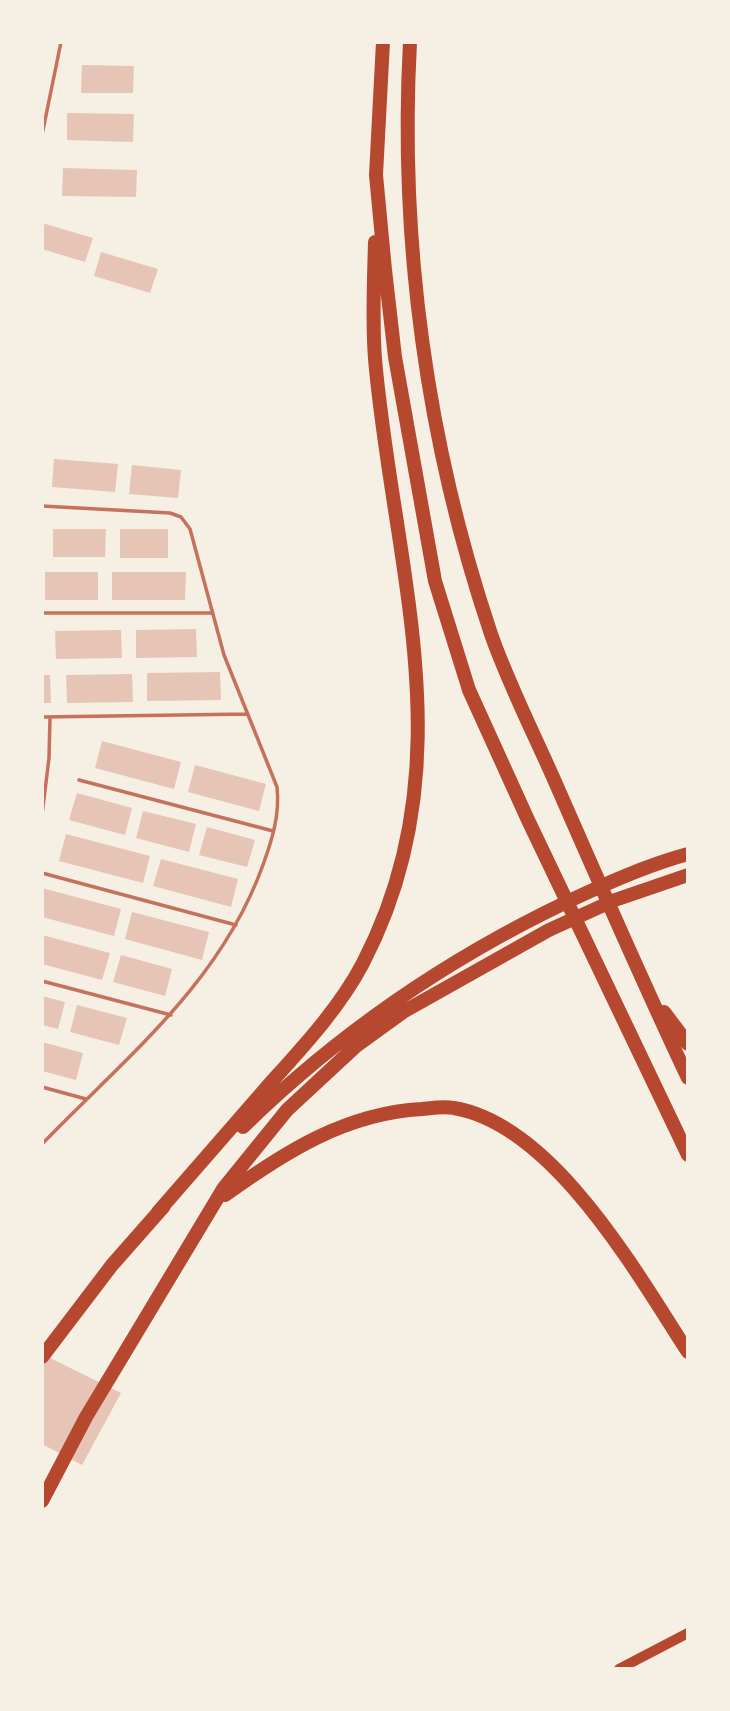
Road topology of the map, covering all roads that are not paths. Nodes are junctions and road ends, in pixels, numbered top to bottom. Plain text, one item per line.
1 (61, 42) edge
2 (383, 42) edge
3 (410, 42) edge
4 (42, 135) edge
5 (376, 174) junction
6 (42, 506) edge
7 (42, 612) edge
8 (213, 613) junction
9 (248, 714) junction
10 (42, 717) edge
11 (50, 717) junction
12 (79, 780) dead end
13 (42, 815) edge
14 (273, 831) junction
15 (683, 856) edge
16 (42, 873) edge
17 (685, 876) edge
18 (236, 925) junction
19 (42, 981) edge
20 (642, 981) junction
21 (171, 1015) junction
22 (688, 1045) edge
23 (688, 1078) edge
24 (42, 1087) edge
25 (86, 1099) junction
26 (42, 1144) edge
27 (688, 1156) edge
28 (215, 1202) junction
29 (158, 1212) junction
30 (688, 1352) edge
31 (42, 1357) edge
32 (42, 1501) edge
33 (688, 1633) edge
34 (619, 1669) edge

1 - 4 lane
2 - 5 highway
3 - 20 highway
5 - 27 highway
5 - 29 highway
6 - 8 lane
7 - 8 lane
8 - 9 lane
9 - 11 lane
9 - 14 lane
10 - 11 lane
11 - 13 lane
12 - 14 lane
14 - 18 lane
15 - 29 highway
16 - 18 lane
17 - 28 highway
18 - 21 lane
19 - 21 lane
20 - 22 highway
20 - 23 highway
21 - 25 lane
24 - 25 lane
25 - 26 lane
28 - 30 highway
28 - 32 highway
29 - 31 highway
33 - 34 main road

